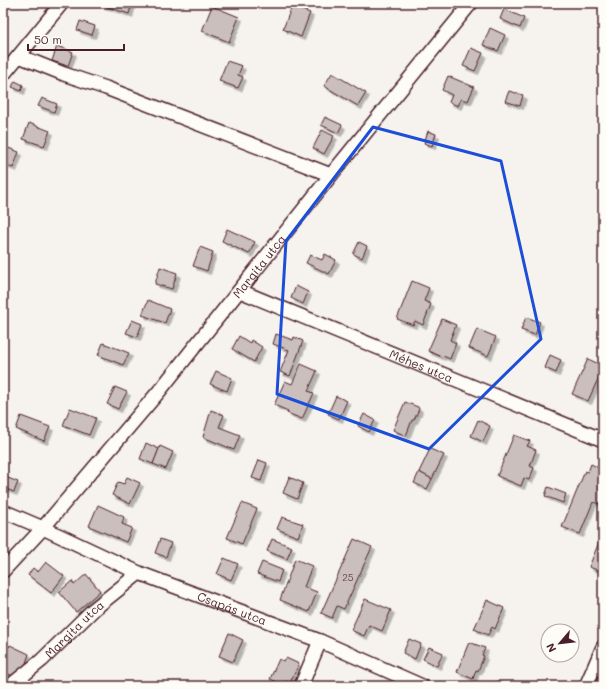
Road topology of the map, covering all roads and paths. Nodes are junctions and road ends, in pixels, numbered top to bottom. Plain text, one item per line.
1 (62, 3) edge
2 (471, 3) edge
3 (19, 56) junction
4 (3, 75) edge
5 (330, 175) junction
6 (240, 291) junction
7 (603, 440) edge
8 (3, 511) edge
9 (43, 528) junction
10 (3, 571) edge
11 (140, 573) junction
12 (320, 640) junction
13 (603, 647) edge
14 (10, 686) edge
15 (301, 686) edge
16 (422, 686) edge
17 (586, 686) edge

1 - 3 street
2 - 5 street, Margita utca
3 - 4 street
3 - 5 street
5 - 6 street, Margita utca
6 - 7 street, Méhes utca
6 - 9 street, Margita utca
8 - 9 street, Csapás utca
9 - 10 street, Margita utca
9 - 11 street, Csapás utca
11 - 12 street, Csapás utca
11 - 14 street, Margita utca
12 - 15 street
12 - 16 street, Csapás utca
13 - 17 street

